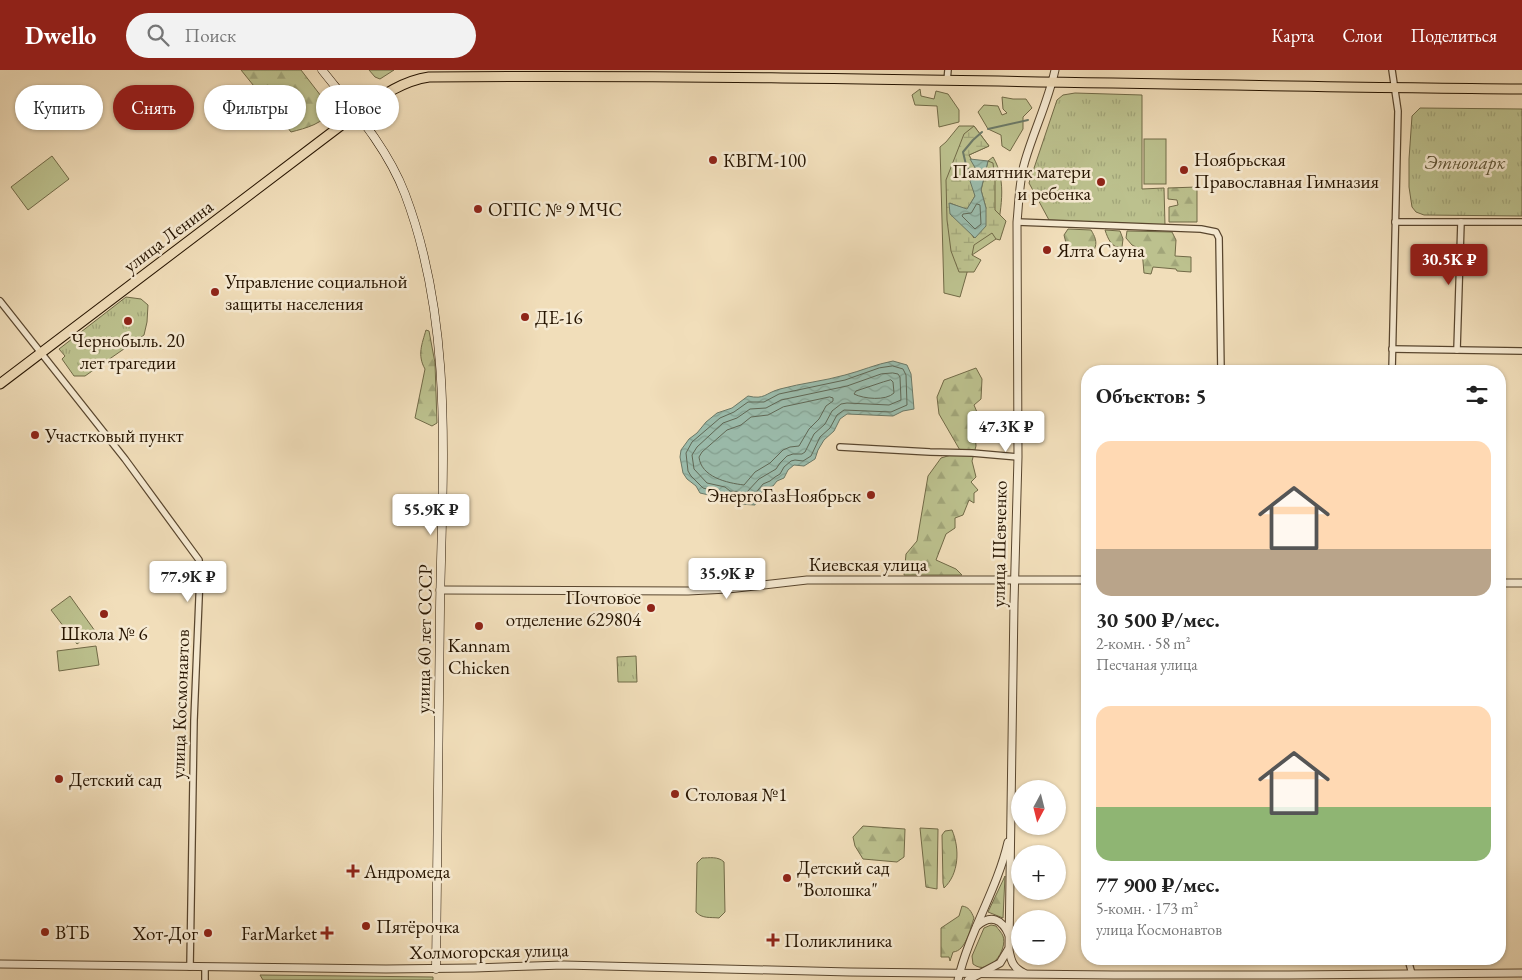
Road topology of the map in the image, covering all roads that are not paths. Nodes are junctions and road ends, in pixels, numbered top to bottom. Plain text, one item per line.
1 (322, 70) edge
2 (948, 70) edge
3 (1055, 70) edge
4 (1392, 70) edge
5 (724, 74) edge
6 (947, 81) junction
7 (1052, 83) junction
8 (334, 85) edge
9 (399, 86) edge
10 (1394, 88) junction
11 (1522, 89) edge
12 (335, 130) edge
13 (368, 130) edge
14 (1017, 222) junction
15 (1395, 222) junction
16 (1461, 222) junction
17 (1522, 222) edge
18 (0, 301) edge
19 (1392, 349) junction
20 (1458, 350) junction
21 (1522, 351) edge
22 (41, 353) junction
23 (1221, 365) edge
24 (1392, 365) edge
25 (0, 384) edge
26 (840, 447) dead end
27 (1018, 457) junction
28 (1014, 579) junction
29 (1081, 580) edge
30 (1506, 583) edge
31 (1522, 584) edge
32 (440, 590) junction
33 (1010, 832) junction
34 (977, 926) junction
35 (1009, 946) junction
36 (968, 950) junction
37 (0, 964) edge
38 (1410, 965) edge
39 (190, 966) junction
40 (205, 967) junction
41 (436, 969) junction
42 (1522, 973) edge
43 (979, 974) junction
44 (1031, 974) junction
45 (1412, 974) junction
46 (959, 977) edge
47 (205, 980) edge
48 (968, 980) edge

1 - 8 main road, улица 60 лет СССР
2 - 6 street
3 - 7 street, улица Шевченко
4 - 10 street
5 - 6 main road, улица Ленина
5 - 9 main road, улица Ленина
6 - 7 main road, улица Ленина
7 - 10 main road, улица Ленина
7 - 14 street, улица Шевченко
10 - 11 main road, улица Ленина
10 - 15 street
12 - 22 main road, улица Ленина
13 - 32 main road, улица 60 лет СССР
14 - 23 street
14 - 27 street, улица Шевченко
15 - 16 street
15 - 19 street
16 - 17 street
16 - 20 street
18 - 22 street, улица Космонавтов
19 - 20 street
19 - 24 street
20 - 21 street
22 - 25 main road, улица Ленина
22 - 39 street, улица Космонавтов
26 - 27 street
27 - 28 street, улица Шевченко
28 - 29 street, Киевская улица
28 - 32 street, Киевская улица
28 - 33 street, улица Шевченко
30 - 31 street
32 - 41 main road, улица 60 лет СССР
33 - 34 street
33 - 35 street
34 - 35 street
34 - 36 street
35 - 43 street
35 - 44 street
36 - 43 street
36 - 46 street
37 - 39 street, Холмогорская улица
38 - 45 street
39 - 40 street, Холмогорская улица
40 - 41 street, Холмогорская улица
40 - 47 street
41 - 46 street, Холмогорская улица
42 - 45 street, Холмогорская улица
43 - 44 street, Холмогорская улица
43 - 46 street, Холмогорская улица
43 - 48 street
44 - 45 street, Холмогорская улица

